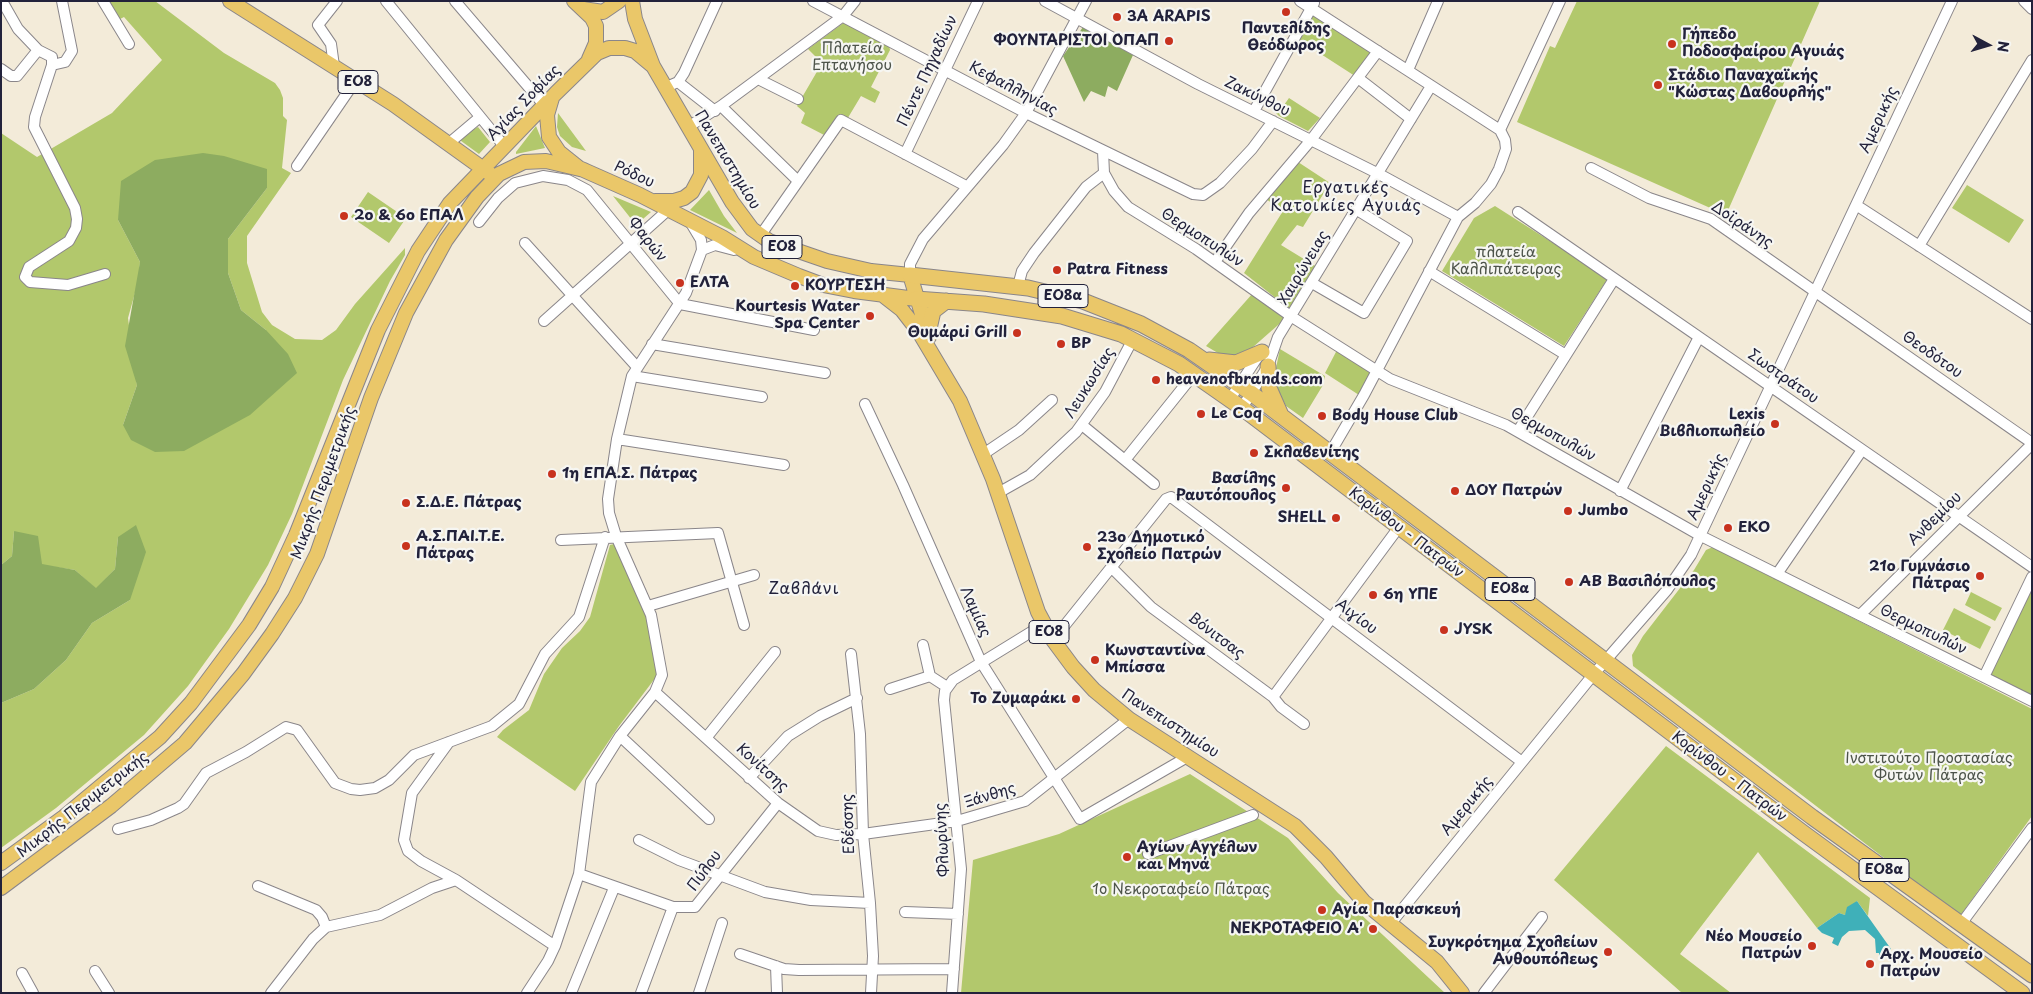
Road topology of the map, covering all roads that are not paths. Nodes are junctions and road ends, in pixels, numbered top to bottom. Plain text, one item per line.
1 (2, 1) edge
2 (62, 1) edge
3 (103, 1) edge
4 (230, 1) edge
5 (337, 1) edge
6 (386, 1) edge
7 (455, 1) edge
8 (619, 1) edge
9 (632, 1) edge
10 (717, 1) edge
11 (813, 1) edge
12 (855, 1) edge
13 (978, 1) edge
14 (1045, 1) edge
15 (1086, 1) edge
16 (1300, 1) edge
17 (1438, 1) edge
18 (1560, 1) edge
19 (1952, 1) edge
20 (2024, 1) edge
21 (1313, 4) edge
22 (579, 5) edge
23 (2032, 9) edge
24 (843, 16) junction
25 (1077, 18) junction
26 (129, 44) dead end
27 (38, 50) junction
28 (1378, 51) junction
29 (588, 60) junction
30 (2032, 60) edge
31 (52, 64) junction
32 (334, 66) junction
33 (652, 66) junction
34 (1, 69) edge
35 (945, 70) junction
36 (1408, 70) junction
37 (1358, 78) junction
38 (758, 79) junction
39 (356, 80) junction
40 (678, 82) junction
41 (1431, 86) junction
42 (664, 88) junction
43 (556, 93) junction
44 (798, 99) dead end
45 (544, 105) junction
46 (718, 108) junction
47 (1254, 111) junction
48 (1026, 113) junction
49 (480, 117) junction
50 (1411, 119) junction
51 (1273, 121) junction
52 (688, 127) junction
53 (1500, 130) junction
54 (1311, 140) junction
55 (448, 144) junction
56 (504, 146) junction
57 (701, 147) junction
58 (1103, 151) junction
59 (905, 154) junction
60 (297, 166) dead end
61 (482, 168) junction
62 (1592, 168) dead end
63 (584, 170) junction
64 (1104, 173) junction
65 (1379, 174) junction
66 (495, 177) junction
67 (798, 181) junction
68 (966, 186) junction
69 (509, 187) junction
70 (640, 195) junction
71 (1856, 206) junction
72 (668, 210) junction
73 (1357, 210) junction
74 (1518, 212) dead end
75 (1458, 217) junction
76 (688, 220) junction
77 (479, 222) dead end
78 (760, 236) junction
79 (525, 243) dead end
80 (630, 244) junction
81 (1919, 246) junction
82 (702, 250) junction
83 (754, 257) junction
84 (1215, 262) junction
85 (1429, 271) junction
86 (105, 274) dead end
87 (910, 275) junction
88 (1614, 279) junction
89 (1312, 283) junction
90 (1018, 286) junction
91 (1816, 292) junction
92 (572, 296) junction
93 (884, 296) junction
94 (916, 299) junction
95 (946, 301) junction
96 (680, 304) junction
97 (1292, 317) junction
98 (2032, 319) edge
99 (544, 321) dead end
100 (814, 330) dead end
101 (928, 334) junction
102 (1699, 337) junction
103 (1133, 339) junction
104 (652, 344) junction
105 (1267, 350) junction
106 (933, 355) junction
107 (1566, 355) junction
108 (1203, 359) junction
109 (1268, 366) junction
110 (1376, 370) junction
111 (635, 372) junction
112 (825, 373) dead end
113 (1194, 374) junction
114 (1771, 387) junction
115 (1246, 389) junction
116 (762, 397) dead end
117 (1052, 400) dead end
118 (865, 404) dead end
119 (1236, 404) junction
120 (1282, 416) junction
121 (1082, 425) junction
122 (1518, 432) junction
123 (617, 439) junction
124 (2032, 444) edge
125 (1862, 450) junction
126 (1330, 453) junction
127 (982, 454) junction
128 (1125, 460) junction
129 (784, 465) dead end
130 (1154, 484) dead end
131 (1620, 491) junction
132 (998, 493) junction
133 (1958, 516) junction
134 (1399, 527) junction
135 (616, 536) junction
136 (1701, 536) junction
137 (605, 537) junction
138 (561, 540) dead end
139 (2032, 567) edge
140 (1112, 568) junction
141 (754, 574) dead end
142 (1777, 574) junction
143 (2032, 577) edge
144 (731, 581) junction
145 (648, 606) junction
146 (1860, 615) junction
147 (1332, 619) junction
148 (1044, 624) junction
149 (744, 625) dead end
150 (1053, 640) junction
151 (923, 645) dead end
152 (775, 652) dead end
153 (851, 654) dead end
154 (1606, 661) junction
155 (981, 662) junction
156 (1593, 675) junction
157 (930, 676) junction
158 (1984, 677) junction
159 (947, 687) junction
160 (890, 689) dead end
161 (655, 692) junction
162 (1273, 697) junction
163 (857, 698) junction
164 (2032, 701) edge
165 (1128, 719) junction
166 (1304, 724) dead end
167 (620, 736) junction
168 (706, 738) junction
169 (450, 742) junction
170 (1190, 756) junction
171 (1522, 762) junction
172 (1054, 776) junction
173 (749, 778) junction
174 (778, 802) junction
175 (1254, 815) dead end
176 (709, 819) dead end
177 (957, 821) junction
178 (118, 828) dead end
179 (2031, 831) edge
180 (863, 834) junction
181 (638, 840) dead end
182 (1148, 854) dead end
183 (1, 863) edge
184 (579, 874) junction
185 (720, 874) junction
186 (456, 880) junction
187 (258, 886) dead end
188 (1, 888) edge
189 (614, 888) junction
190 (870, 903) junction
191 (673, 908) junction
192 (905, 912) dead end
193 (958, 914) junction
194 (1542, 917) dead end
195 (722, 923) dead end
196 (1391, 923) junction
197 (1961, 924) junction
198 (326, 927) junction
199 (555, 946) junction
200 (740, 954) dead end
201 (776, 966) junction
202 (954, 969) junction
203 (95, 971) dead end
204 (873, 971) junction
205 (22, 973) dead end
206 (2032, 975) edge
207 (33, 993) edge
208 (109, 993) edge
209 (271, 993) edge
210 (528, 993) edge
211 (570, 993) edge
212 (641, 993) edge
213 (699, 993) edge
214 (777, 993) edge
215 (871, 993) edge
216 (952, 993) edge
217 (1462, 993) edge
218 (1484, 993) edge
219 (2022, 993) edge

1 - 27 street
2 - 31 street
3 - 26 street
4 - 32 main road, ΕΟ8
5 - 32 street
6 - 49 street
7 - 45 street
8 - 22 main road
9 - 33 main road
10 - 40 street
11 - 24 street, Κεφαλληνίας
12 - 24 street
13 - 35 street, Πέντε Πηγαδίων
14 - 25 street, Ζακύνθου
15 - 25 street
16 - 21 street
17 - 36 street
18 - 53 street
19 - 71 street, Αμερικής
20 - 23 street
21 - 28 street
21 - 47 street
22 - 29 main road, ΕΟ8
24 - 35 street, Κεφαλληνίας
24 - 38 street
25 - 47 street, Ζακύνθου
25 - 48 street
27 - 31 street
27 - 34 street
28 - 36 street
28 - 37 street
29 - 33 main road, ΕΟ8
29 - 43 main road, Αγίας Σοφίας / ΕΟ8
30 - 81 street
31 - 86 street
32 - 39 main road, ΕΟ8
33 - 42 main road, Πανεπιστημίου / ΕΟ8
35 - 48 street, Κεφαλληνίας
35 - 59 street, Πέντε Πηγαδίων
36 - 41 street
37 - 50 street
37 - 54 street
38 - 44 street
38 - 46 street
39 - 55 main road, ΕΟ8
39 - 60 street
40 - 42 street
40 - 46 street
41 - 50 street, Χαιρώνειας
41 - 53 street
42 - 52 main road, Πανεπιστημίου / ΕΟ8
43 - 45 main road, Αγίας Σοφίας / ΕΟ8
43 - 63 main road, Ρόδου / ΕΟ8
45 - 56 main road, Αγίας Σοφίας / ΕΟ8
46 - 52 street
46 - 67 street
47 - 51 street, Ζακύνθου
48 - 58 street, Κεφαλληνίας
48 - 68 street
49 - 55 street
49 - 56 street
50 - 65 street, Χαιρώνειας
51 - 54 street, Ζακύνθου
51 - 58 street, Κεφαλληνίας
52 - 57 main road, Πανεπιστημίου / ΕΟ8
53 - 75 street
54 - 65 street, Ζακύνθου
54 - 84 street
55 - 61 main road, ΕΟ8
56 - 61 main road, Αγίας Σοφίας / ΕΟ8
57 - 70 main road, ΕΟ8
57 - 78 main road, Πανεπιστημίου / ΕΟ8
58 - 64 street, Θερμοπυλών
59 - 67 street
59 - 68 street
61 - 66 main road
61 - 183 main road, Μικρής Περιμετρικής
62 - 91 street, Δοϊράνης
63 - 66 main road, Μικρής Περιμετρικής
63 - 70 main road, Ρόδου / ΕΟ8
64 - 84 street, Θερμοπυλών
64 - 90 street
65 - 73 street, Χαιρώνειας
65 - 75 street, Ζακύνθου
66 - 69 street
66 - 188 main road, Μικρής Περιμετρικής
67 - 78 street
68 - 87 street
69 - 77 street, Φαρών
69 - 80 street, Φαρών
70 - 72 main road, Ρόδου / ΕΟ8
71 - 81 street
71 - 91 street, Αμερικής
72 - 76 main road, Ρόδου / ΕΟ8
72 - 80 street
73 - 89 street, Χαιρώνειας
73 - 89 street
74 - 88 street, Σωστράτου
75 - 85 street
76 - 82 street
76 - 83 main road, Ρόδου / ΕΟ8
78 - 87 main road, Πανεπιστημίου / ΕΟ8
79 - 92 street
80 - 92 street
80 - 96 street, Φαρών
81 - 98 street
82 - 83 street
82 - 96 street
83 - 93 main road, Πανεπιστημίου / ΕΟ8
84 - 97 street, Θερμοπυλών
85 - 107 street
85 - 110 street
87 - 90 highway, Κορίνθου - Πατρών / ΕΟ8α
87 - 94 main road, ΕΟ8
88 - 102 street, Σωστράτου
88 - 107 street
89 - 97 street, Χαιρώνειας
90 - 108 highway, Κορίνθου - Πατρών / ΕΟ8α
91 - 114 street, Αμερικής
91 - 124 street, Θεοδότου
92 - 99 street
92 - 111 street
93 - 94 main road, Κορίνθου - Πατρών / ΕΟ8α
93 - 106 main road, Πανεπιστημίου / ΕΟ8
94 - 95 highway, Κορίνθου - Πατρών / ΕΟ8α
94 - 101 main road, Πανεπιστημίου / ΕΟ8
95 - 101 highway
95 - 103 highway, Κορίνθου - Πατρών / ΕΟ8α
96 - 100 street
96 - 104 street
97 - 105 street, Χαιρώνειας
97 - 110 street, Θερμοπυλών
101 - 106 main road, Πανεπιστημίου / ΕΟ8
102 - 114 street, Σωστράτου
102 - 131 street
103 - 113 highway, Κορίνθου - Πατρών / ΕΟ8α
103 - 121 street, Λευκωσίας
104 - 111 street
104 - 112 street
105 - 108 highway
105 - 109 street
105 - 115 street, Χαιρώνειας
106 - 127 main road, Πανεπιστημίου / ΕΟ8
107 - 122 street
108 - 115 highway, Κορίνθου - Πατρών / ΕΟ8α
109 - 115 street
109 - 120 highway
110 - 122 street, Θερμοπυλών
110 - 126 street
111 - 116 street
111 - 123 street
113 - 119 highway, Κορίνθου - Πατρών / ΕΟ8α
113 - 128 street
114 - 125 street, Σωστράτου
114 - 136 street, Αμερικής
115 - 119 street
115 - 120 highway, Κορίνθου - Πατρών / ΕΟ8α
117 - 127 street
118 - 155 street, Λαμίας
119 - 134 highway, Κορίνθου - Πατρών / ΕΟ8α
120 - 126 highway, Κορίνθου - Πατρών / ΕΟ8α
121 - 128 street
121 - 132 street, Λευκωσίας
122 - 131 street, Θερμοπυλών
123 - 129 street
123 - 135 street
124 - 133 street, Ανθεμίου
125 - 133 street, Σωστράτου
125 - 142 street
126 - 154 highway, Κορίνθου - Πατρών / ΕΟ8α
127 - 132 main road, Πανεπιστημίου / ΕΟ8
128 - 130 street
131 - 136 street, Θερμοπυλών
132 - 148 main road, Πανεπιστημίου / ΕΟ8
133 - 139 street, Σωστράτου
133 - 146 street, Ανθεμίου
134 - 147 street
134 - 156 highway, Κορίνθου - Πατρών / ΕΟ8α
135 - 137 street
135 - 144 street
135 - 145 street
136 - 142 street, Θερμοπυλών
136 - 154 street, Αμερικής
137 - 138 street
137 - 169 street
140 - 147 street, Αιγίου
140 - 150 street
140 - 162 street, Βόνιτσας
141 - 144 street
142 - 146 street, Θερμοπυλών
143 - 158 street
144 - 145 street
144 - 149 street
145 - 161 street
146 - 158 street, Θερμοπυλών
147 - 162 street
147 - 171 street, Αιγίου
148 - 150 main road, Πανεπιστημίου / ΕΟ8
148 - 155 street
150 - 165 main road, Πανεπιστημίου / ΕΟ8
151 - 157 street
152 - 168 street
153 - 163 street, Εδέσσης
154 - 156 street, Αμερικής
154 - 197 highway, Κορίνθου - Πατρών / ΕΟ8α
155 - 159 street
155 - 172 street, Λαμίας
156 - 171 street, Αμερικής
156 - 219 highway, Κορίνθου - Πατρών / ΕΟ8α
157 - 159 street
157 - 160 street
158 - 164 street, Θερμοπυλών
159 - 177 street, Φλωρίνης
161 - 167 street
161 - 168 street, Κονίτσης
162 - 166 street, Βόνιτσας
163 - 173 street
163 - 180 street, Εδέσσης
165 - 170 main road, Πανεπιστημίου / ΕΟ8
165 - 172 street, Ξάνθης
167 - 176 street
167 - 184 street
168 - 173 street, Κονίτσης
169 - 178 street
169 - 186 street
170 - 172 street, Λαμίας
170 - 196 main road, Πανεπιστημίου / ΕΟ8
171 - 196 street, Αμερικής
172 - 177 street, Ξάνθης
173 - 174 street, Κονίτσης
174 - 180 street, Κονίτσης
174 - 185 street, Πύλου
175 - 182 street
177 - 180 street, Ξάνθης
177 - 193 street, Φλωρίνης
179 - 197 street
180 - 190 street, Εδέσσης
181 - 185 street
184 - 189 street, Πύλου
184 - 199 street
185 - 190 street
185 - 191 street, Πύλου
186 - 198 street
186 - 199 street
187 - 198 street
189 - 191 street, Πύλου
189 - 211 street
190 - 204 street, Εδέσσης
191 - 212 street
192 - 193 street
193 - 202 street, Φλωρίνης
194 - 218 street
195 - 213 street
196 - 217 main road, Πανεπιστημίου / ΕΟ8
197 - 206 highway, Κορίνθου - Πατρών / ΕΟ8α
198 - 209 street
199 - 210 street
200 - 201 street
201 - 204 street
201 - 214 street
202 - 204 street
202 - 216 street, Φλωρίνης
203 - 208 street
204 - 215 street, Εδέσσης
205 - 207 street

